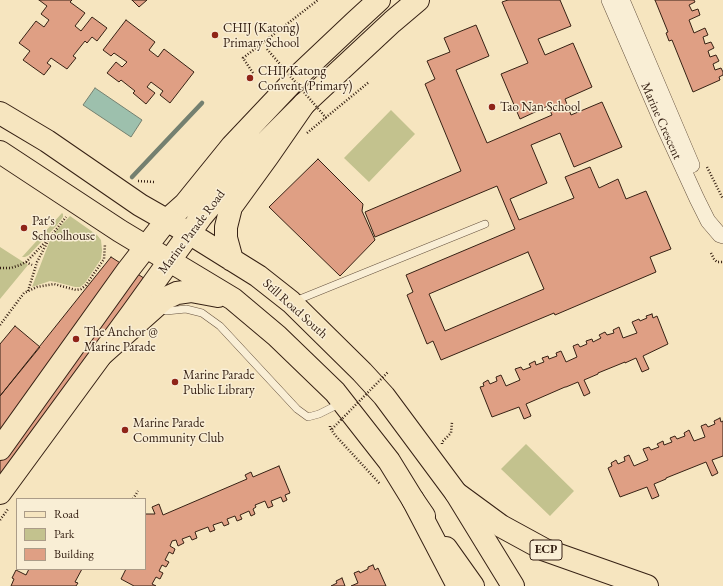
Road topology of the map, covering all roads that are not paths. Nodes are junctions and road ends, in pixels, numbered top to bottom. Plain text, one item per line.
1 (380, 0) edge
2 (418, 0) edge
3 (609, 0) edge
4 (622, 0) edge
5 (304, 104) junction
6 (0, 113) edge
7 (0, 152) edge
8 (166, 221) junction
9 (723, 222) edge
10 (485, 224) dead end
11 (189, 233) junction
12 (723, 236) edge
13 (147, 246) junction
14 (170, 260) junction
15 (232, 260) junction
16 (233, 299) junction
17 (291, 302) junction
18 (166, 311) dead end
19 (100, 356) junction
20 (343, 402) junction
21 (12, 431) junction
22 (38, 441) junction
23 (0, 448) edge
24 (0, 493) edge
25 (456, 493) junction
26 (413, 500) junction
27 (458, 586) edge
28 (473, 586) edge
29 (513, 586) edge
30 (647, 586) edge

1 - 8 main road, Marine Parade Road
2 - 5 main road, Marine Parade Road
3 - 12 street, Marine Crescent
4 - 9 street, Marine Crescent
5 - 11 main road, Marine Parade Road
5 - 15 main road
6 - 8 main road, Still Road South
7 - 13 main road
8 - 11 main road, Still Road South
8 - 13 main road, Marine Parade Road
10 - 17 lane
11 - 14 main road, Marine Parade Road
11 - 15 main road, Still Road South
13 - 14 main road
13 - 21 main road, Marine Parade Road
14 - 16 main road
14 - 19 main road, Marine Parade Road
15 - 17 main road, Still Road South
16 - 19 main road
16 - 20 main road
17 - 25 main road, Still Road South
18 - 20 lane
19 - 22 main road, Marine Parade Road
20 - 26 main road
21 - 22 main road
21 - 23 main road, Marine Parade Road
22 - 24 main road, Marine Parade Road
25 - 29 main road, Still Road South
25 - 30 main road, ECP
26 - 27 main road
26 - 28 main road

